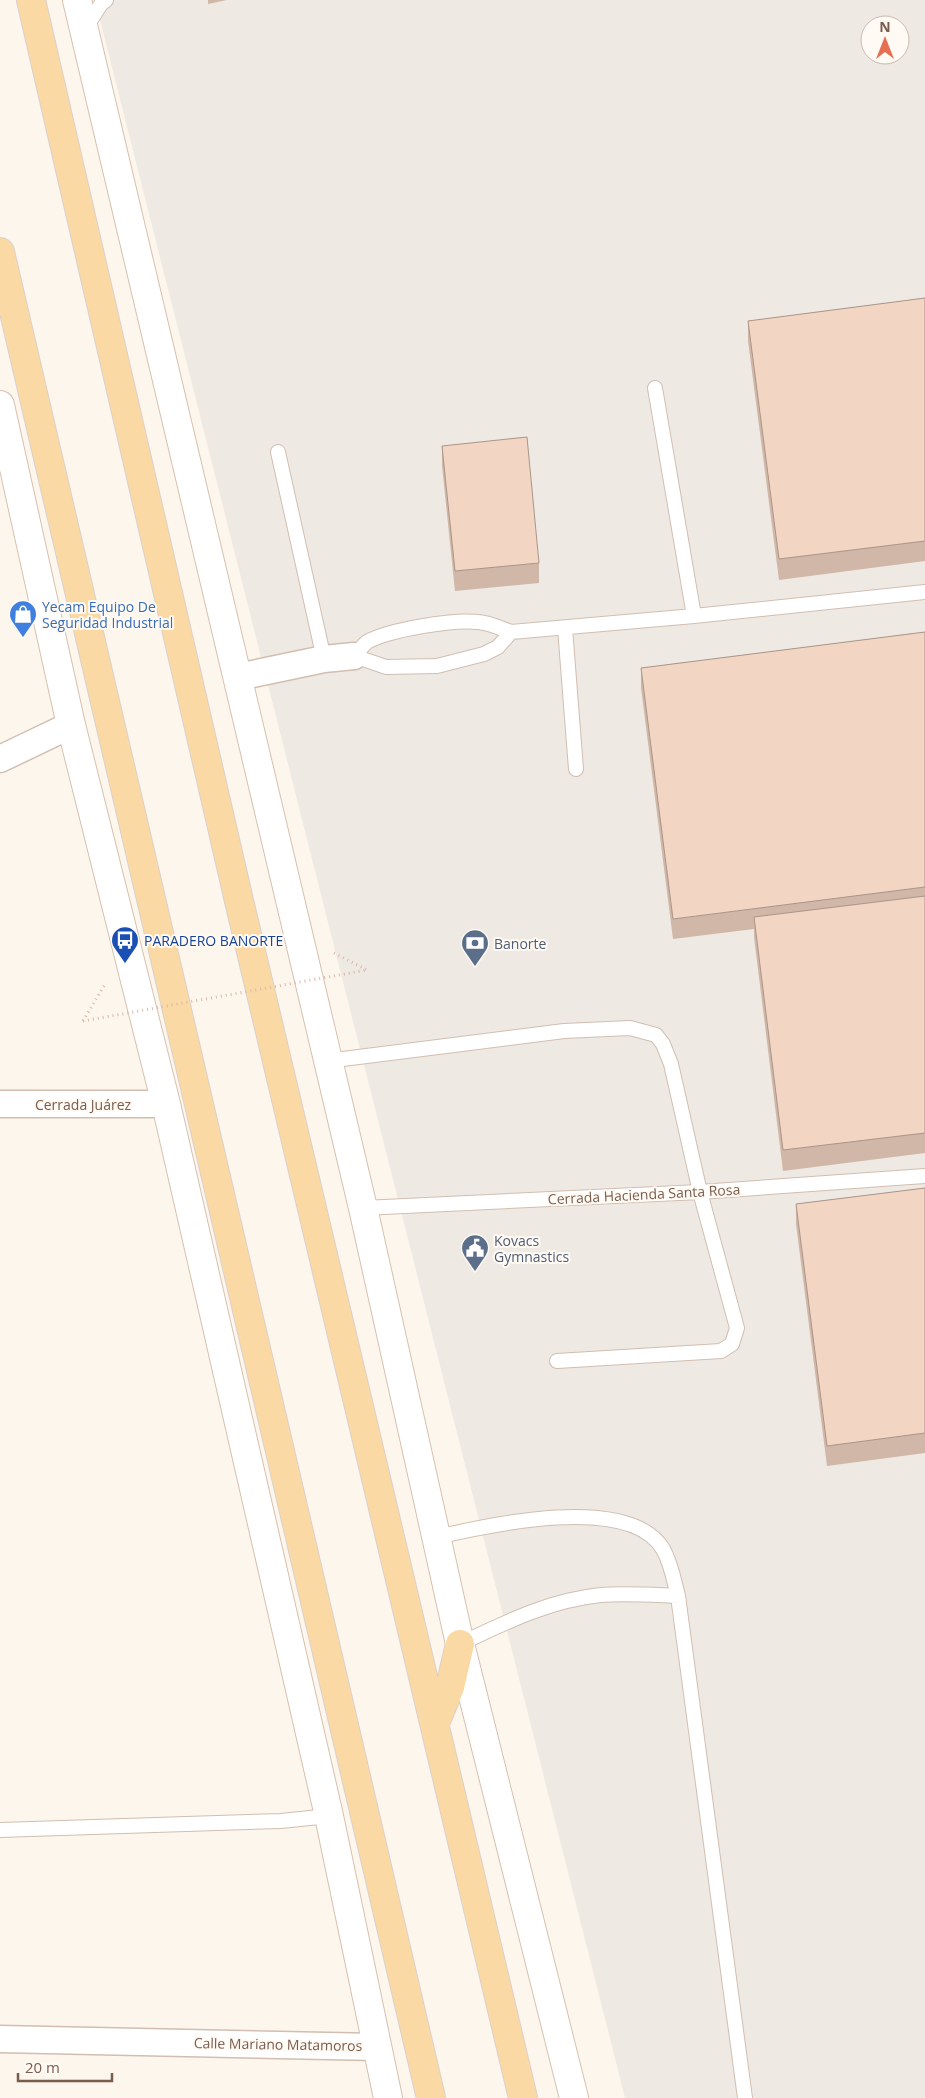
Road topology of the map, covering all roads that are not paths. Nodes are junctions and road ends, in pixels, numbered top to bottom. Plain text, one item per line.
1 (30, 0) edge
2 (76, 0) edge
3 (106, 0) edge
4 (84, 30) junction
5 (0, 252) edge
6 (655, 388) dead end
7 (0, 405) edge
8 (278, 452) dead end
9 (925, 592) edge
10 (694, 616) junction
11 (565, 628) junction
12 (511, 632) junction
13 (354, 656) junction
14 (324, 659) junction
15 (238, 677) junction
16 (71, 725) junction
17 (0, 759) edge
18 (576, 769) dead end
19 (327, 1061) junction
20 (0, 1104) edge
21 (166, 1104) junction
22 (925, 1176) edge
23 (700, 1192) junction
24 (363, 1208) junction
25 (556, 1361) dead end
26 (437, 1537) junction
27 (678, 1596) junction
28 (460, 1644) junction
29 (435, 1723) junction
30 (329, 1816) junction
31 (0, 1830) edge
32 (0, 2038) edge
33 (376, 2046) junction
34 (388, 2098) edge
35 (430, 2098) edge
36 (523, 2098) edge
37 (574, 2098) edge
38 (745, 2098) edge

1 - 29 main road
2 - 4 street
3 - 4 lane
4 - 15 street
5 - 35 main road
6 - 10 lane
7 - 16 street
8 - 14 lane
9 - 10 lane
10 - 11 lane
11 - 12 lane
11 - 18 lane
12 - 13 lane
12 - 13 lane
13 - 14 street
14 - 15 street
15 - 19 street
16 - 17 street
16 - 21 street
19 - 23 lane
19 - 24 street
20 - 21 street, Cerrada Juárez
21 - 30 street
22 - 23 lane, Cerrada Hacienda Santa Rosa
23 - 24 lane, Cerrada Hacienda Santa Rosa
23 - 25 lane
24 - 26 street
26 - 27 lane
26 - 28 street
27 - 28 lane
27 - 38 lane
28 - 29 main road
28 - 37 street
29 - 36 main road
30 - 31 lane
30 - 33 street
32 - 33 street, Calle Mariano Matamoros
33 - 34 street

